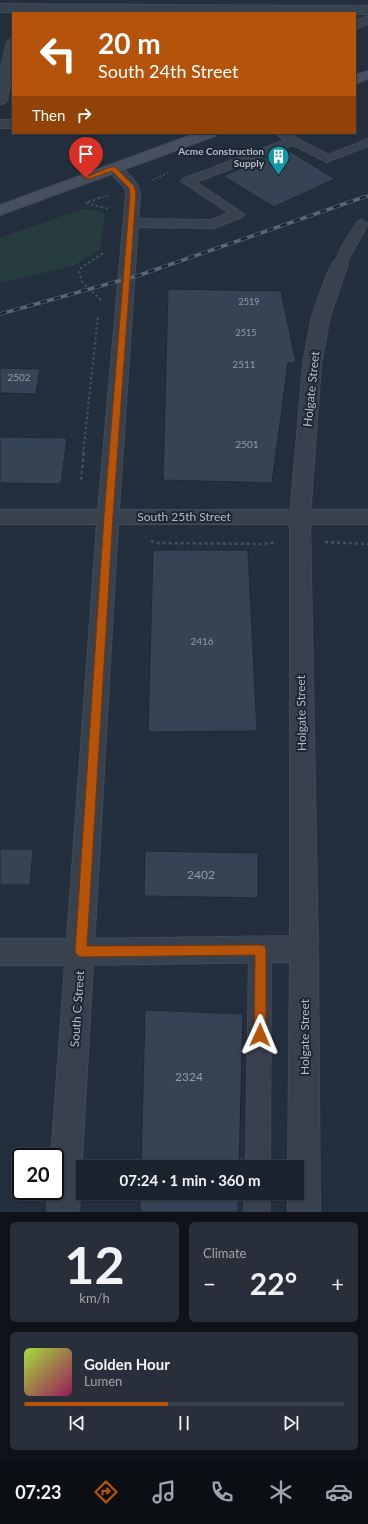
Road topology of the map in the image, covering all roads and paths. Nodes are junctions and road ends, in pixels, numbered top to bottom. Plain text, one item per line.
1 (156, 7) edge
2 (0, 8) edge
3 (368, 10) edge
4 (20, 11) edge
5 (368, 20) edge
6 (356, 25) edge
7 (12, 46) edge
8 (368, 75) edge
9 (356, 80) edge
10 (2, 83) edge
11 (0, 100) edge
12 (0, 124) edge
13 (12, 124) edge
14 (207, 134) edge
15 (281, 134) edge
16 (293, 141) junction
17 (363, 144) edge
18 (107, 170) junction
19 (10, 191) dead end
20 (86, 203) dead end
21 (0, 210) edge
22 (122, 218) junction
23 (362, 224) dead end
24 (107, 250) dead end
25 (340, 264) joint
26 (102, 304) dead end
27 (100, 310) dead end
28 (89, 485) dead end
29 (108, 516) junction
30 (0, 517) edge
31 (300, 517) junction
32 (368, 517) edge
33 (146, 539) dead end
34 (274, 542) dead end
35 (335, 542) dead end
36 (368, 544) edge
37 (304, 949) junction
38 (260, 950) junction
39 (0, 952) edge
40 (81, 952) junction
41 (258, 1160) edge
42 (257, 1200) edge
43 (63, 1212) edge
44 (256, 1212) edge
45 (304, 1212) edge

1 - 3 street
1 - 4 street
2 - 4 street
5 - 6 street
7 - 10 street
8 - 9 main road
10 - 11 street
12 - 13 street
14 - 18 main road
15 - 16 lane
16 - 17 lane
16 - 22 lane
18 - 19 main road
18 - 21 main road
18 - 22 street, South C Street
20 - 22 path
22 - 29 street, South C Street
23 - 25 lane, Holgate Street
24 - 26 path
25 - 31 street, Holgate Street
27 - 28 path
29 - 30 street, South 25th Street
29 - 31 street, South 25th Street
29 - 40 street, South C Street
31 - 32 street, South 25th Street
31 - 37 street, Holgate Street
33 - 34 path
35 - 36 path
37 - 38 street
37 - 45 street, Holgate Street
38 - 40 street
38 - 41 lane
39 - 40 street
40 - 43 street, South C Street
42 - 44 lane

